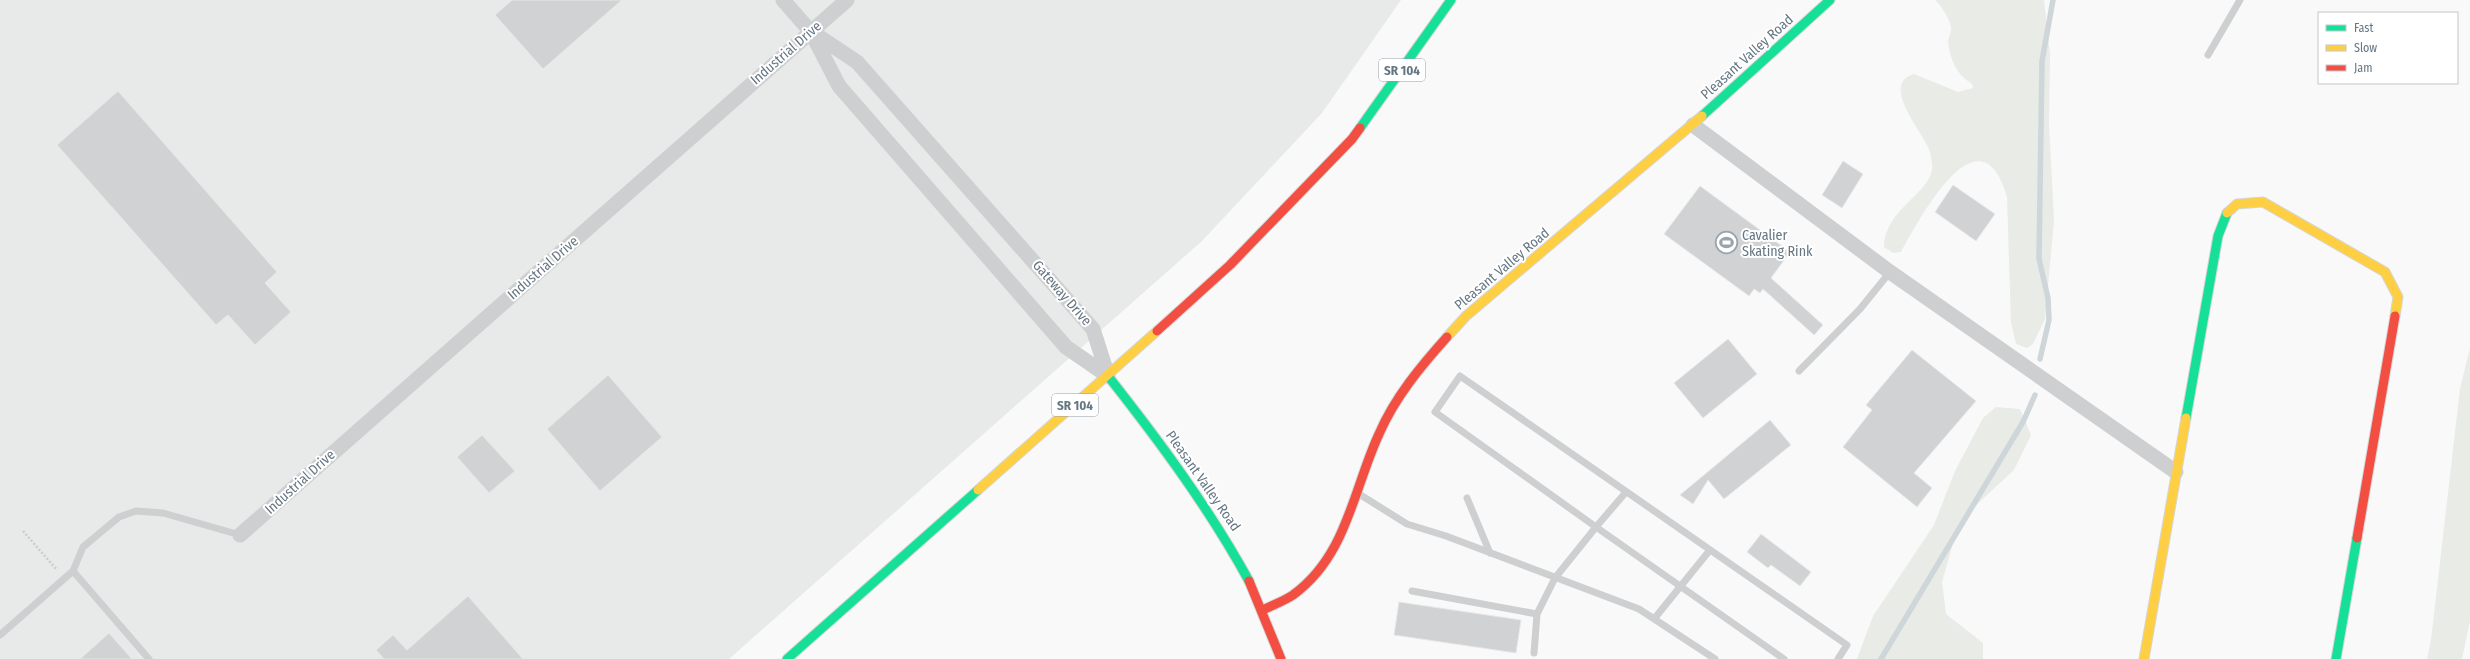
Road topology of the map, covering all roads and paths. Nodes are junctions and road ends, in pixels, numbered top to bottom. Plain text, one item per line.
1 (782, 0) edge
2 (847, 0) edge
3 (1451, 0) edge
4 (1830, 0) edge
5 (2240, 0) edge
6 (811, 32) junction
7 (2208, 55) dead end
8 (1692, 125) junction
9 (1890, 272) junction
10 (1799, 370) dead end
11 (1108, 376) junction
12 (2176, 472) junction
13 (1626, 492) junction
14 (1357, 493) junction
15 (1467, 498) dead end
16 (1596, 527) junction
17 (240, 535) joint
18 (1710, 550) junction
19 (1490, 553) junction
20 (73, 571) junction
21 (1555, 578) junction
22 (1682, 587) junction
23 (1412, 591) dead end
24 (1263, 610) junction
25 (1537, 614) junction
26 (1654, 619) junction
27 (0, 635) edge
28 (1534, 653) dead end
29 (149, 659) edge
30 (787, 659) edge
31 (1281, 659) edge
32 (1715, 659) edge
33 (1784, 659) edge
34 (1838, 659) edge
35 (2144, 659) edge
36 (2336, 659) edge

1 - 6 street, Gateway Drive
2 - 6 street, Industrial Drive
3 - 11 street, SR 104
4 - 8 street, Pleasant Valley Road
5 - 7 lane
6 - 11 street, Gateway Drive
6 - 11 street, Gateway Drive
6 - 17 street, Industrial Drive
8 - 9 street
8 - 14 street, Pleasant Valley Road
9 - 10 lane
9 - 12 street
11 - 24 street, Pleasant Valley Road
11 - 30 street, SR 104
12 - 35 street
12 - 36 street
13 - 16 lane
13 - 16 lane
13 - 18 lane
14 - 19 lane
14 - 24 street, Pleasant Valley Road
15 - 19 lane
16 - 21 lane
16 - 22 lane
17 - 20 lane
18 - 22 lane
18 - 34 lane
19 - 21 lane
20 - 27 lane
20 - 29 lane
21 - 25 lane
21 - 26 lane
22 - 26 lane
22 - 33 lane
23 - 25 lane
24 - 31 street, Pleasant Valley Road
25 - 28 lane
26 - 32 lane

